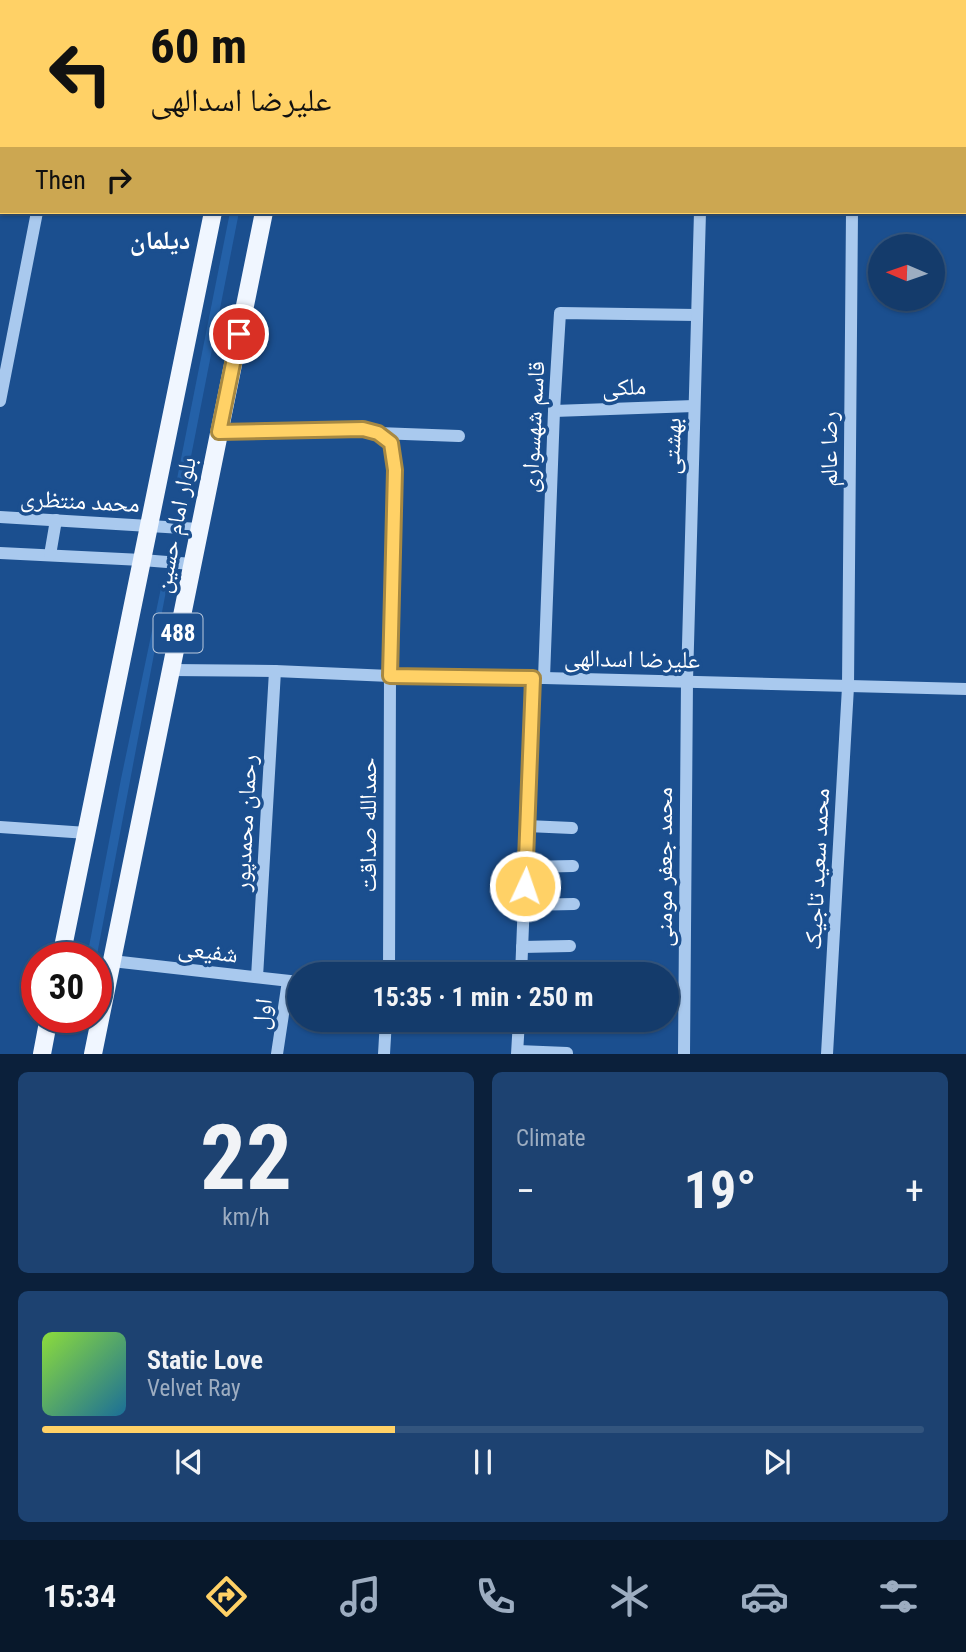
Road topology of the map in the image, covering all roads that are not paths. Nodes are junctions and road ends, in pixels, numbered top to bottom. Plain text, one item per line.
1 (37, 214) edge
2 (213, 214) edge
3 (264, 214) edge
4 (700, 214) edge
5 (852, 214) edge
6 (696, 314) junction
7 (0, 401) edge
8 (694, 405) junction
9 (554, 411) junction
10 (219, 432) junction
11 (378, 433) junction
12 (459, 436) dead end
13 (0, 517) edge
14 (55, 520) junction
15 (149, 526) junction
16 (199, 529) junction
17 (0, 553) edge
18 (50, 555) junction
19 (142, 560) junction
20 (192, 564) junction
21 (171, 670) junction
22 (275, 671) junction
23 (390, 676) junction
24 (539, 678) junction
25 (687, 681) junction
26 (848, 687) junction
27 (966, 689) edge
28 (527, 826) junction
29 (0, 827) edge
30 (572, 828) dead end
31 (87, 833) junction
32 (572, 866) dead end
33 (526, 867) junction
34 (574, 904) dead end
35 (524, 905) junction
36 (64, 942) edge
37 (570, 946) dead end
38 (522, 947) junction
39 (112, 961) joint
40 (388, 962) edge
41 (521, 962) edge
42 (257, 977) junction
43 (287, 981) edge
44 (287, 1009) edge
45 (385, 1032) edge
46 (518, 1032) edge
47 (46, 1033) edge
48 (97, 1033) edge
49 (517, 1052) edge
50 (567, 1053) edge
51 (42, 1054) edge
52 (93, 1054) edge
53 (277, 1054) edge
54 (384, 1054) edge
55 (684, 1054) edge
56 (827, 1054) edge

1 - 7 street
2 - 15 main road, بلوار امام حسین / 488
3 - 10 main road, بلوار امام حسین / 488
4 - 6 street, بهشتی
5 - 26 street, رضا عالم
6 - 8 street, بهشتی
6 - 9 street, قاسم شهسواری
8 - 9 street, ملکی
8 - 25 street, بهشتی
9 - 24 street, قاسم شهسواری
10 - 11 street
10 - 16 main road, بلوار امام حسین / 488
11 - 12 street
11 - 23 street, حمدالله صداقت
13 - 14 street, محمد منتظری
14 - 15 street, محمد منتظری
14 - 18 street
15 - 16 street, محمد منتظری
15 - 19 main road, بلوار امام حسین / 488
16 - 20 main road, بلوار امام حسین / 488
17 - 18 street
18 - 19 street
19 - 20 street
19 - 31 main road, بلوار امام حسین / 488
20 - 21 main road, بلوار امام حسین / 488
21 - 22 street, علیرضا اسدالهی
21 - 39 main road, بلوار امام حسین / 488
22 - 23 street, علیرضا اسدالهی
22 - 42 street, رحمان محمدپور
23 - 24 street, علیرضا اسدالهی
23 - 40 street, حمدالله صداقت
24 - 25 street, علیرضا اسدالهی
24 - 28 street, قاسم شهسواری
25 - 26 street, علیرضا اسدالهی
25 - 55 street, محمد جعفر مومنی
26 - 27 street, علیرضا اسدالهی
26 - 56 street, محمد سعید تاجیک
28 - 30 street
28 - 33 street, قاسم شهسواری
29 - 31 street
31 - 36 main road, بلوار امام حسین / 488
32 - 33 street
33 - 35 street, قاسم شهسواری
34 - 35 street
35 - 38 street, قاسم شهسواری
37 - 38 street
38 - 41 street, قاسم شهسواری
39 - 42 street, شفیعی
42 - 43 street, شفیعی
44 - 53 street, اول
45 - 54 street
46 - 49 street
47 - 51 main road
48 - 52 main road, بلوار امام حسین / 488
49 - 50 street

